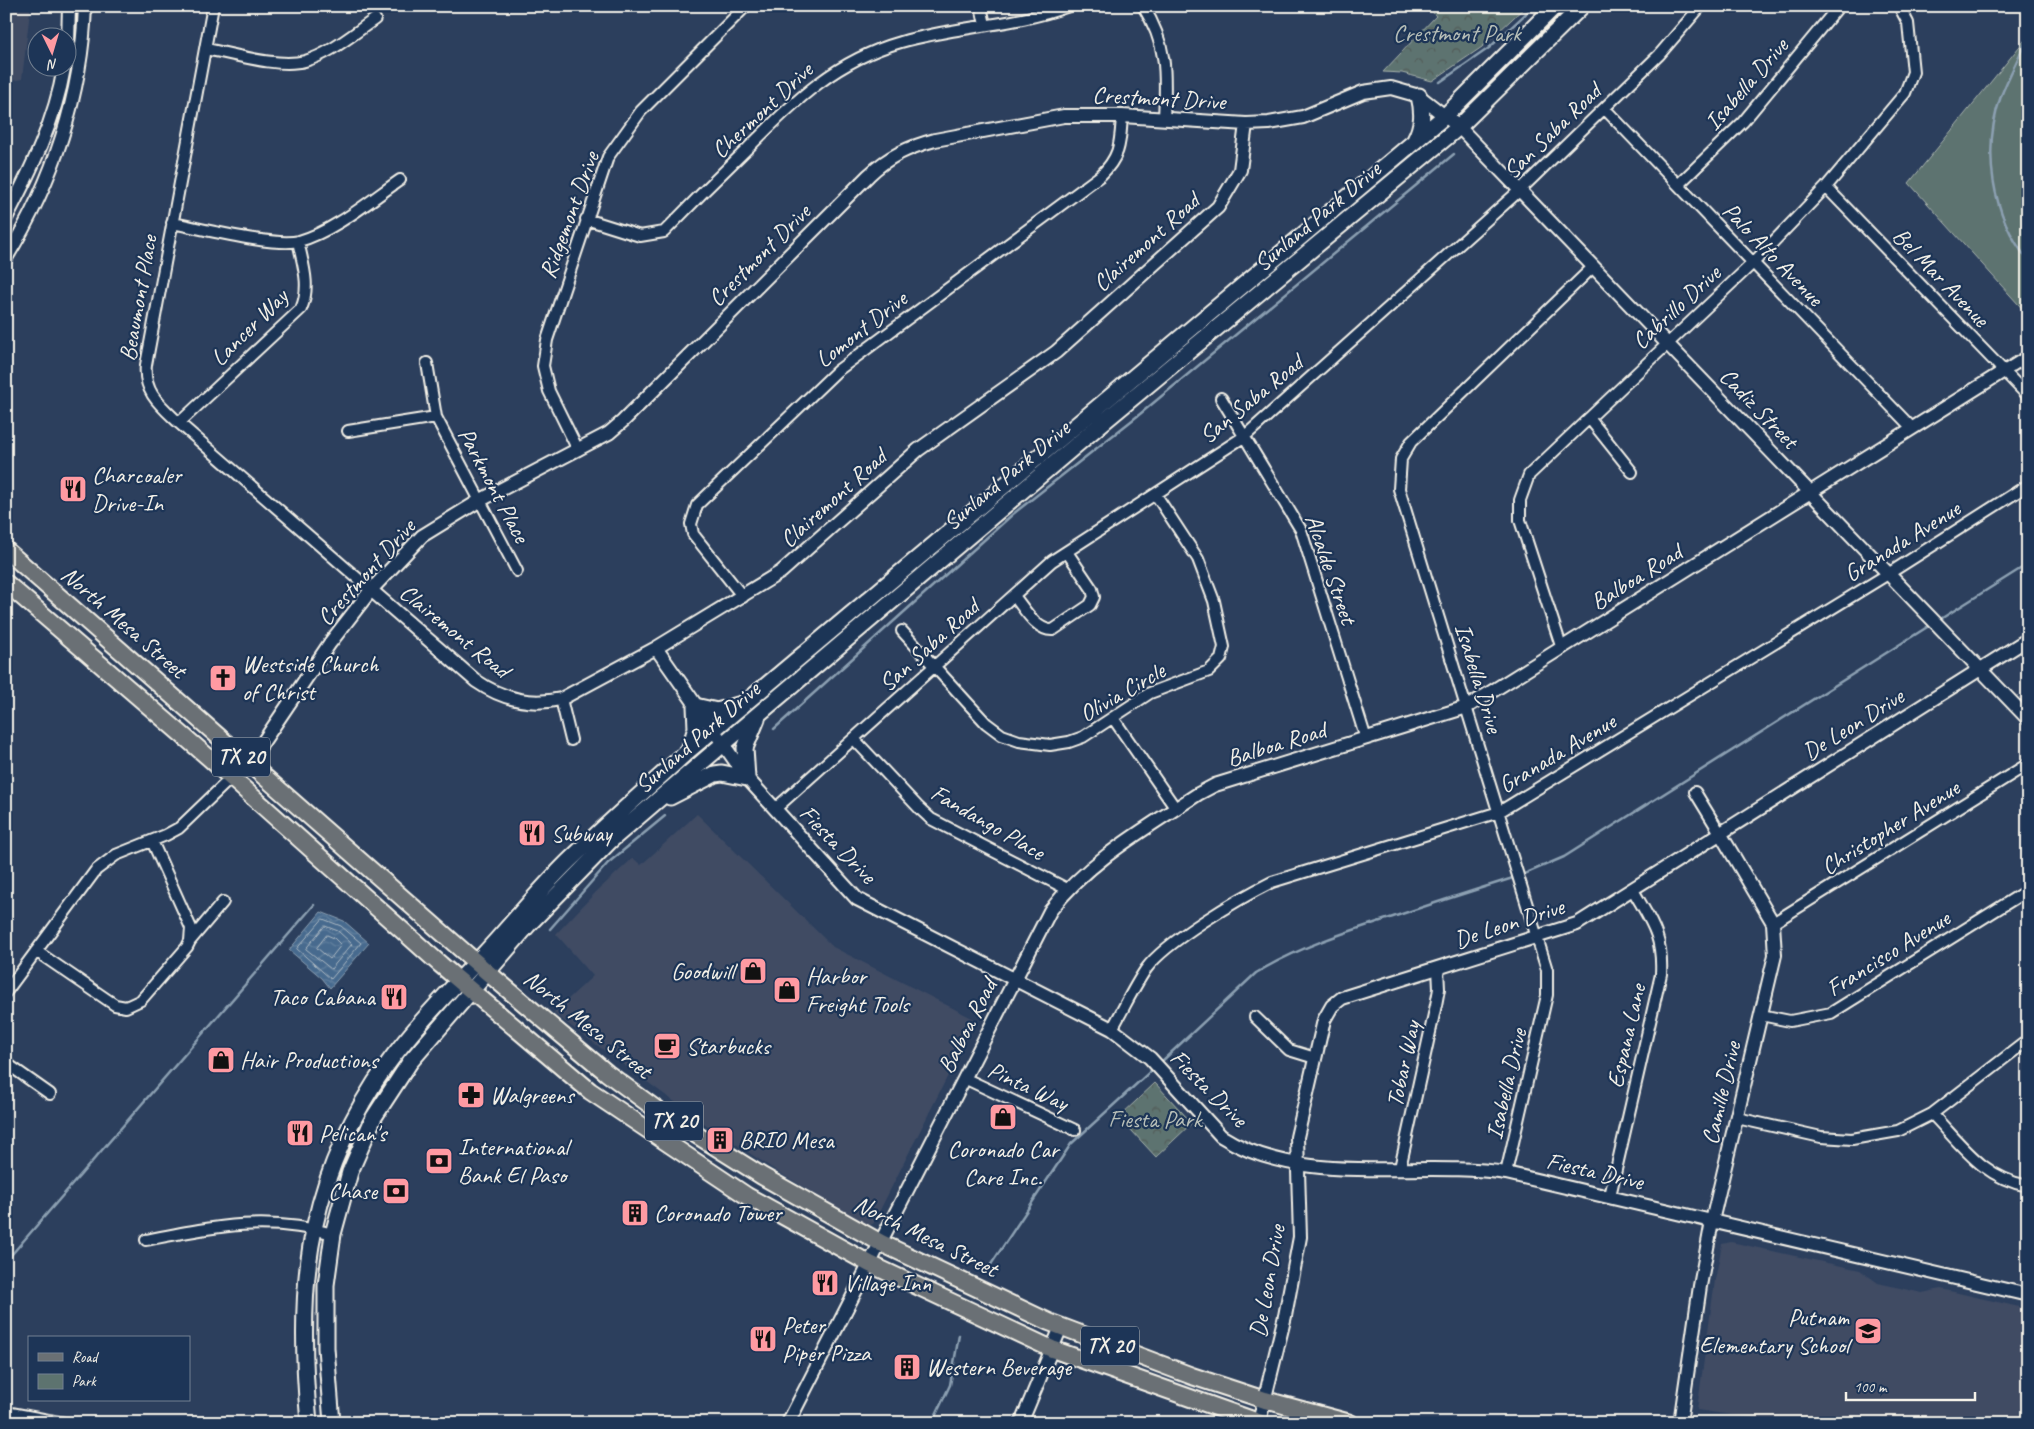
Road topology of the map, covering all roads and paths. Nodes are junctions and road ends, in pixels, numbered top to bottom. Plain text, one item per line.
1 (69, 6) edge
2 (85, 6) edge
3 (213, 6) edge
4 (746, 6) edge
5 (981, 6) edge
6 (1069, 6) edge
7 (1143, 6) edge
8 (1555, 6) edge
9 (1582, 6) edge
10 (1701, 6) edge
11 (1839, 6) edge
12 (1899, 6) edge
13 (375, 19) dead end
14 (985, 25) junction
15 (68, 28) edge
16 (206, 49) junction
17 (62, 78) edge
18 (1418, 96) junction
19 (1605, 109) junction
20 (1446, 115) junction
21 (1122, 116) junction
22 (1164, 119) junction
23 (1246, 124) junction
24 (1459, 127) junction
25 (1415, 141) junction
26 (400, 180) dead end
27 (1679, 184) junction
28 (1826, 187) junction
29 (1519, 191) junction
30 (6, 218) edge
31 (586, 220) junction
32 (172, 223) junction
33 (298, 241) junction
34 (10, 244) edge
35 (6, 258) edge
36 (1754, 262) junction
37 (1593, 267) junction
38 (1666, 343) junction
39 (2028, 356) edge
40 (427, 363) dead end
41 (2004, 371) junction
42 (2028, 396) edge
43 (1221, 398) dead end
44 (436, 417) junction
45 (1589, 418) junction
46 (179, 423) junction
47 (1912, 428) junction
48 (348, 431) dead end
49 (1245, 436) junction
50 (578, 450) junction
51 (1632, 472) dead end
52 (2028, 485) edge
53 (1810, 492) junction
54 (1156, 495) junction
55 (479, 501) junction
56 (6, 550) edge
57 (1067, 552) junction
58 (517, 571) dead end
59 (1888, 574) junction
60 (6, 583) edge
61 (371, 590) junction
62 (1014, 596) junction
63 (743, 597) junction
64 (902, 631) dead end
65 (2028, 639) edge
66 (656, 648) junction
67 (1562, 649) junction
68 (934, 667) junction
69 (1980, 669) junction
70 (561, 699) junction
71 (749, 701) junction
72 (695, 706) junction
73 (1467, 707) junction
74 (762, 711) junction
75 (1113, 718) junction
76 (2028, 719) edge
77 (718, 738) junction
78 (854, 739) junction
79 (1366, 739) junction
80 (571, 740) dead end
81 (688, 751) junction
82 (248, 762) junction
83 (2028, 764) edge
84 (232, 778) junction
85 (747, 778) junction
86 (1695, 792) dead end
87 (652, 805) junction
88 (775, 809) junction
89 (1176, 809) junction
90 (1499, 812) junction
91 (1720, 833) junction
92 (152, 842) junction
93 (578, 862) junction
94 (1067, 889) junction
95 (1633, 890) junction
96 (2028, 890) edge
97 (223, 902) dead end
98 (1773, 924) junction
99 (1538, 937) junction
100 (190, 941) junction
101 (36, 951) junction
102 (482, 967) junction
103 (1438, 968) junction
104 (1014, 980) junction
105 (465, 986) junction
106 (6, 992) edge
107 (1761, 1016) junction
108 (1254, 1017) dead end
109 (1112, 1030) junction
110 (2028, 1040) edge
111 (1315, 1058) junction
112 (6, 1063) edge
113 (607, 1074) junction
114 (964, 1078) junction
115 (590, 1091) junction
116 (50, 1094) dead end
117 (358, 1110) junction
118 (1932, 1114) junction
119 (374, 1117) junction
120 (1737, 1118) junction
121 (1075, 1130) dead end
122 (1297, 1166) junction
123 (1400, 1168) junction
124 (1506, 1173) junction
125 (762, 1176) junction
126 (2028, 1186) edge
127 (747, 1196) junction
128 (1610, 1196) junction
129 (1712, 1221) junction
130 (314, 1228) junction
131 (333, 1234) junction
132 (146, 1240) dead end
133 (881, 1243) junction
134 (870, 1264) junction
135 (2028, 1295) edge
136 (1060, 1327) junction
137 (1052, 1349) junction
138 (1265, 1400) junction
139 (6, 1412) edge
140 (1260, 1422) edge
141 (64, 1423) edge
142 (309, 1423) edge
143 (332, 1423) edge
144 (788, 1423) edge
145 (1021, 1423) edge
146 (1350, 1423) edge
147 (1680, 1423) edge

1 - 15 street
2 - 34 street
3 - 16 street, Beaumont Place
4 - 31 street, Ridgemont Drive
5 - 14 street
6 - 14 street, Chermont Drive
7 - 22 street
8 - 20 main road, Sunland Park Drive
9 - 24 main road, Sunland Park Drive
10 - 19 street, San Saba Road
11 - 27 street, Isabella Drive
12 - 28 street, Cabrillo Drive
13 - 16 street
14 - 31 street, Chermont Drive
16 - 32 street, Beaumont Place
17 - 30 street
18 - 20 street, Crestmont Drive
18 - 23 street, Crestmont Drive
18 - 25 main road
19 - 27 street, Palo Alto Avenue
19 - 29 street, San Saba Road
20 - 24 street, Crestmont Drive
20 - 25 main road, Sunland Park Drive
21 - 22 street, Crestmont Drive
21 - 50 street, Crestmont Drive
21 - 63 street, Lomont Drive
22 - 23 street, Crestmont Drive
23 - 63 street, Clairemont Road
24 - 29 street, Cadiz Street
24 - 74 main road, Sunland Park Drive
25 - 71 main road, Sunland Park Drive
26 - 33 street
27 - 36 street, Palo Alto Avenue
28 - 36 street, Cabrillo Drive
28 - 41 street, Bel Mar Avenue
29 - 37 street, Cadiz Street
29 - 49 street, San Saba Road
31 - 50 street, Ridgemont Drive
32 - 33 street
32 - 46 street, Beaumont Place
33 - 46 street, Lancer Way
34 - 35 street
36 - 38 street, Cabrillo Drive
36 - 47 street, Palo Alto Avenue
37 - 38 street, Cadiz Street
37 - 73 street, Isabella Drive
38 - 45 street, Cabrillo Drive
38 - 53 street, Cadiz Street
39 - 41 street, Balboa Road
40 - 44 street, Parkmont Place
41 - 42 street, Bel Mar Avenue
41 - 47 street, Balboa Road
43 - 49 street, Alcalde Street
44 - 48 street, Parkmont Place
44 - 55 street, Parkmont Place
45 - 51 street
45 - 67 street, Cabrillo Drive
46 - 61 street, Beaumont Place
47 - 53 street, Balboa Road
49 - 54 street, San Saba Road
49 - 79 street, Alcalde Street
50 - 55 street, Crestmont Drive
52 - 59 street, Granada Avenue
53 - 59 street, Cadiz Street
53 - 67 street, Balboa Road
54 - 57 street, San Saba Road
54 - 75 street, Olivia Circle
55 - 58 street, Parkmont Place
55 - 61 street, Crestmont Drive
56 - 82 main road, North Mesa Street / TX 20
57 - 62 street, San Saba Road
57 - 62 street
59 - 69 street, Cadiz Street
59 - 90 street, Granada Avenue
60 - 84 main road, North Mesa Street / TX 20
61 - 70 street, Clairemont Road
61 - 82 street, Crestmont Drive
62 - 68 street, San Saba Road
63 - 66 street, Clairemont Road
64 - 68 street, Olivia Circle
65 - 69 street, De Leon Drive
66 - 70 street, Clairemont Road
66 - 72 street, Fiesta Drive
67 - 73 street, Balboa Road
68 - 75 street, Olivia Circle
68 - 78 street, San Saba Road
69 - 76 street, Cadiz Street
69 - 91 street, De Leon Drive
70 - 80 street
71 - 72 main road
71 - 77 main road, Sunland Park Drive
72 - 77 street, Fiesta Drive
72 - 81 main road
73 - 79 street, Balboa Road
73 - 90 street, Isabella Drive
74 - 77 main road, Sunland Park Drive
74 - 85 main road
75 - 89 street
77 - 81 main road, Sunland Park Drive
77 - 85 street, Fiesta Drive
77 - 87 main road, Sunland Park Drive
78 - 88 street, San Saba Road
78 - 94 street, Fandango Place
79 - 89 street, Balboa Road
81 - 93 main road, Sunland Park Drive
82 - 84 street, Crestmont Drive
82 - 102 main road, North Mesa Street / TX 20
83 - 98 street, Christopher Avenue
84 - 92 street
84 - 105 main road, North Mesa Street / TX 20
85 - 87 main road
85 - 88 street, Fiesta Drive
86 - 91 street, Camille Drive
87 - 93 main road, Sunland Park Drive
88 - 104 street, Fiesta Drive
89 - 94 street, Balboa Road
90 - 99 street, Isabella Drive
90 - 109 street, Granada Avenue
91 - 95 street, De Leon Drive
91 - 98 street, Camille Drive
92 - 100 street
92 - 101 street
93 - 102 main road, Sunland Park Drive
94 - 104 street, Balboa Road
95 - 99 street, De Leon Drive
95 - 128 street, Espana Lane
96 - 107 street, Francisco Avenue
97 - 100 street
98 - 107 street, Camille Drive
99 - 103 street, De Leon Drive
99 - 124 street, Isabella Drive
100 - 101 street
101 - 106 street
102 - 105 main road, Sunland Park Drive
102 - 113 main road, North Mesa Street / TX 20
103 - 111 street, De Leon Drive
103 - 123 street, Tobar Way
104 - 109 street, Fiesta Drive
104 - 114 street, Balboa Road
105 - 115 main road, North Mesa Street / TX 20
105 - 117 main road
105 - 119 main road
107 - 120 street, Camille Drive
108 - 111 street
109 - 122 street, Fiesta Drive
110 - 118 street
111 - 122 street, De Leon Drive
112 - 116 street
113 - 115 main road
113 - 125 main road, North Mesa Street / TX 20
114 - 121 street, Pinta Way
114 - 133 street, Balboa Road
115 - 127 main road, North Mesa Street / TX 20
117 - 119 street
117 - 130 main road
118 - 120 street
118 - 126 street
119 - 131 main road
120 - 129 street, Camille Drive
122 - 123 street, Fiesta Drive
122 - 138 street, De Leon Drive
123 - 124 street, Fiesta Drive
124 - 128 street, Fiesta Drive
125 - 127 main road
125 - 133 main road, North Mesa Street / TX 20
127 - 134 main road, North Mesa Street / TX 20
128 - 129 street, Fiesta Drive
129 - 135 street, Fiesta Drive
129 - 147 street, Camille Drive
130 - 131 street
130 - 132 street
130 - 142 main road
131 - 143 main road
133 - 134 street, Balboa Road
133 - 136 main road, North Mesa Street / TX 20
134 - 137 main road, North Mesa Street / TX 20
134 - 144 street, Balboa Road
136 - 137 street
136 - 138 main road, North Mesa Street / TX 20
137 - 140 main road, North Mesa Street / TX 20
137 - 145 street
138 - 140 street, De Leon Drive
138 - 146 main road, North Mesa Street / TX 20
139 - 141 street

